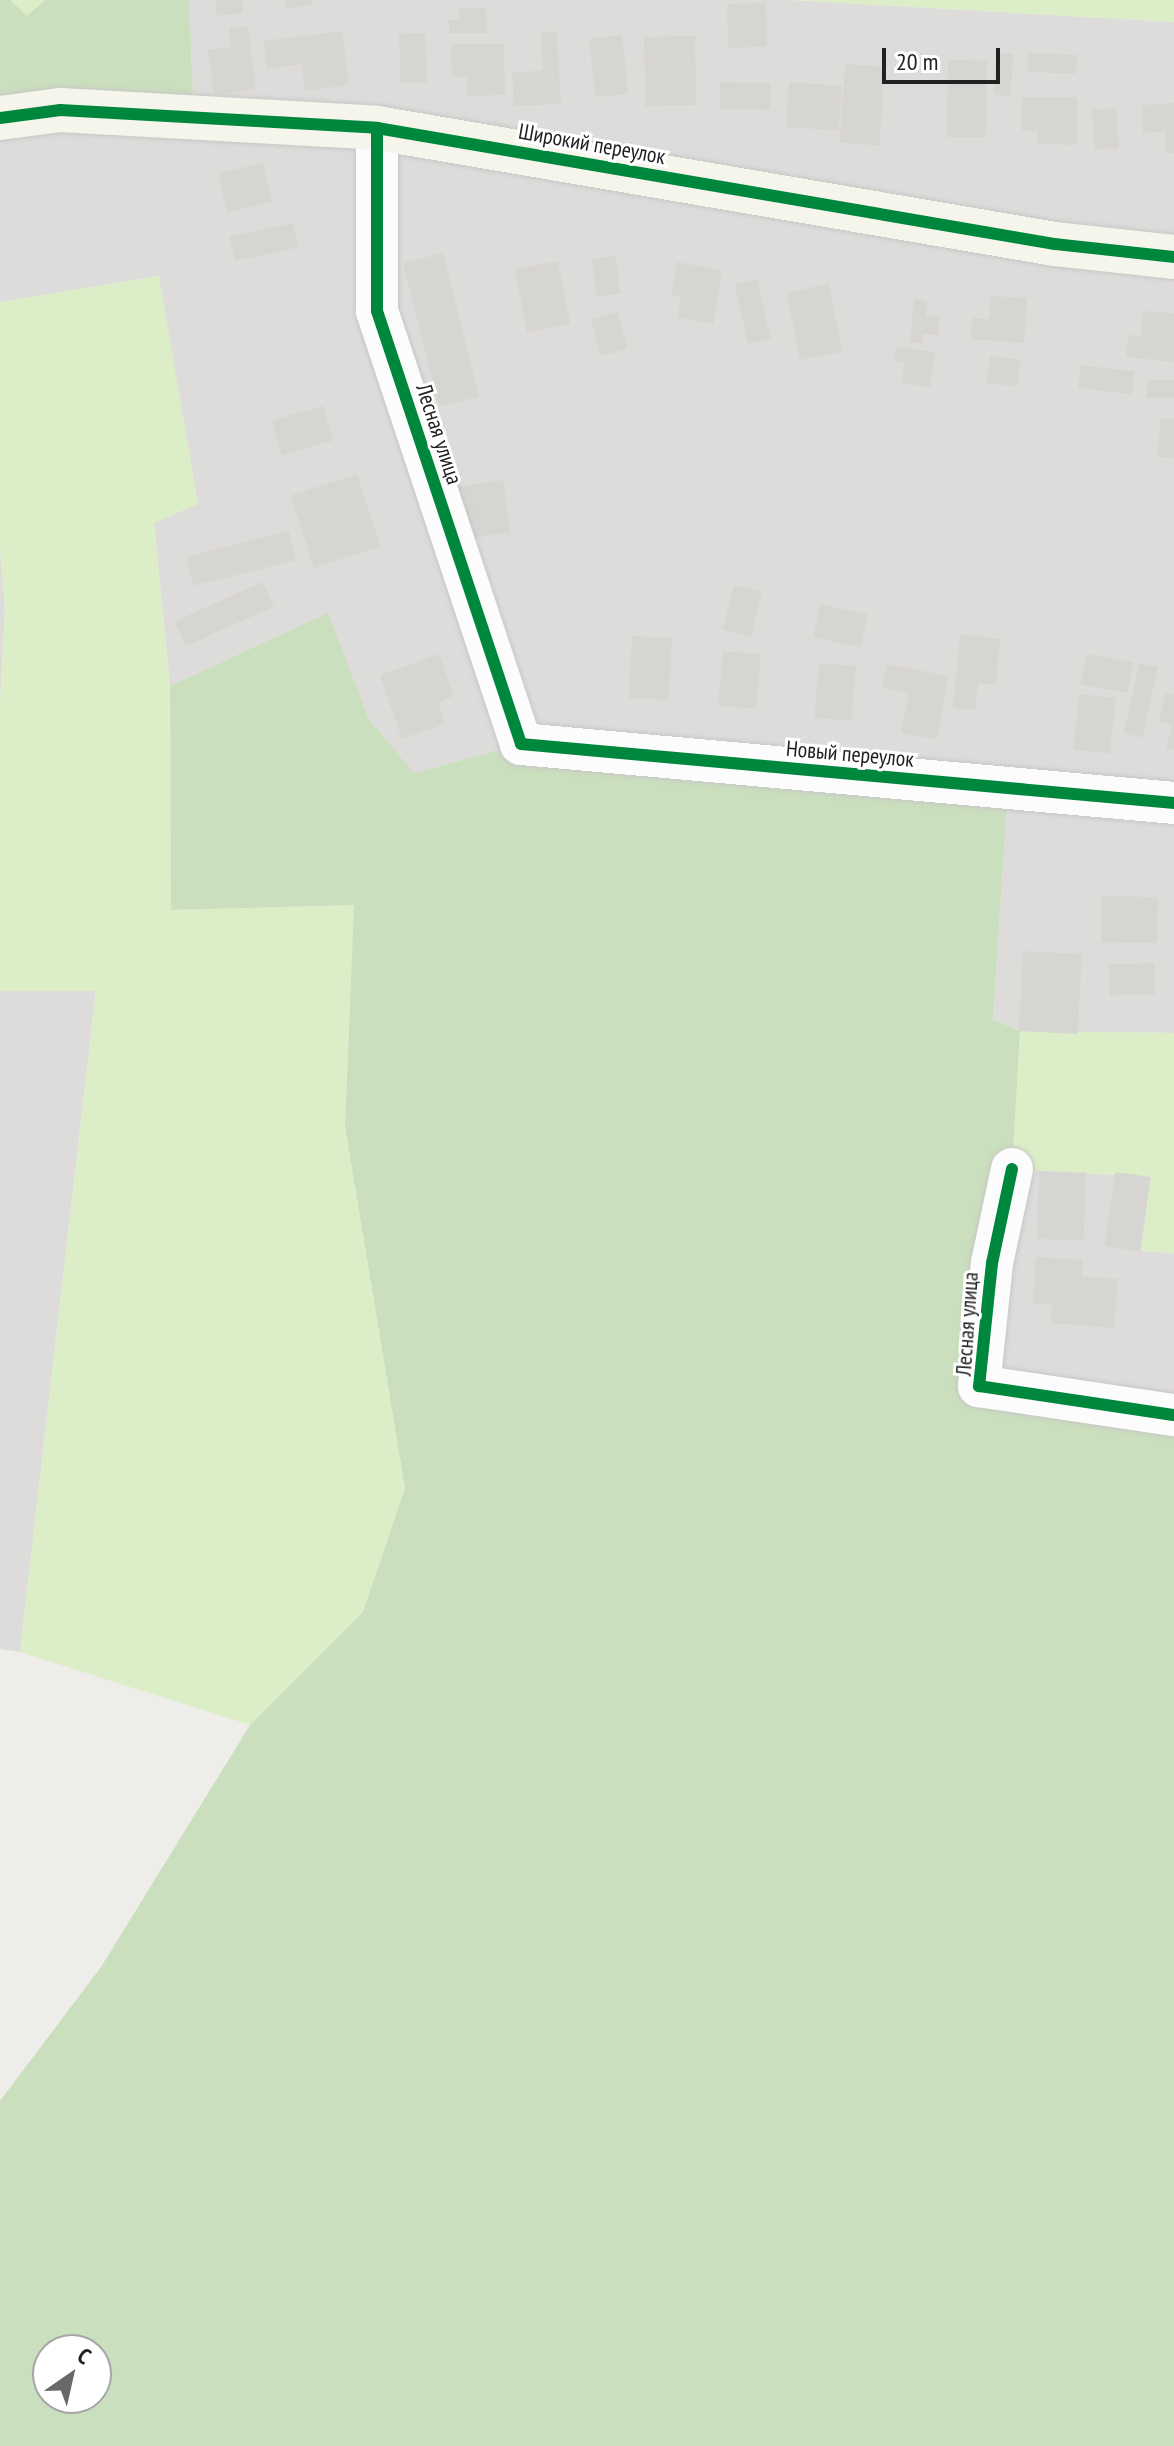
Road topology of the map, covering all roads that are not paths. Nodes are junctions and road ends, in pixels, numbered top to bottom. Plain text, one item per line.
1 (0, 118) edge
2 (377, 128) junction
3 (1174, 257) edge
4 (521, 744) joint
5 (1174, 803) edge
6 (1012, 1169) dead end
7 (1174, 1415) edge

1 - 2 street, Широкий переулок
2 - 3 street, Широкий переулок
2 - 4 street, Лесная улица
4 - 5 street, Новый переулок
6 - 7 street, Лесная улица

